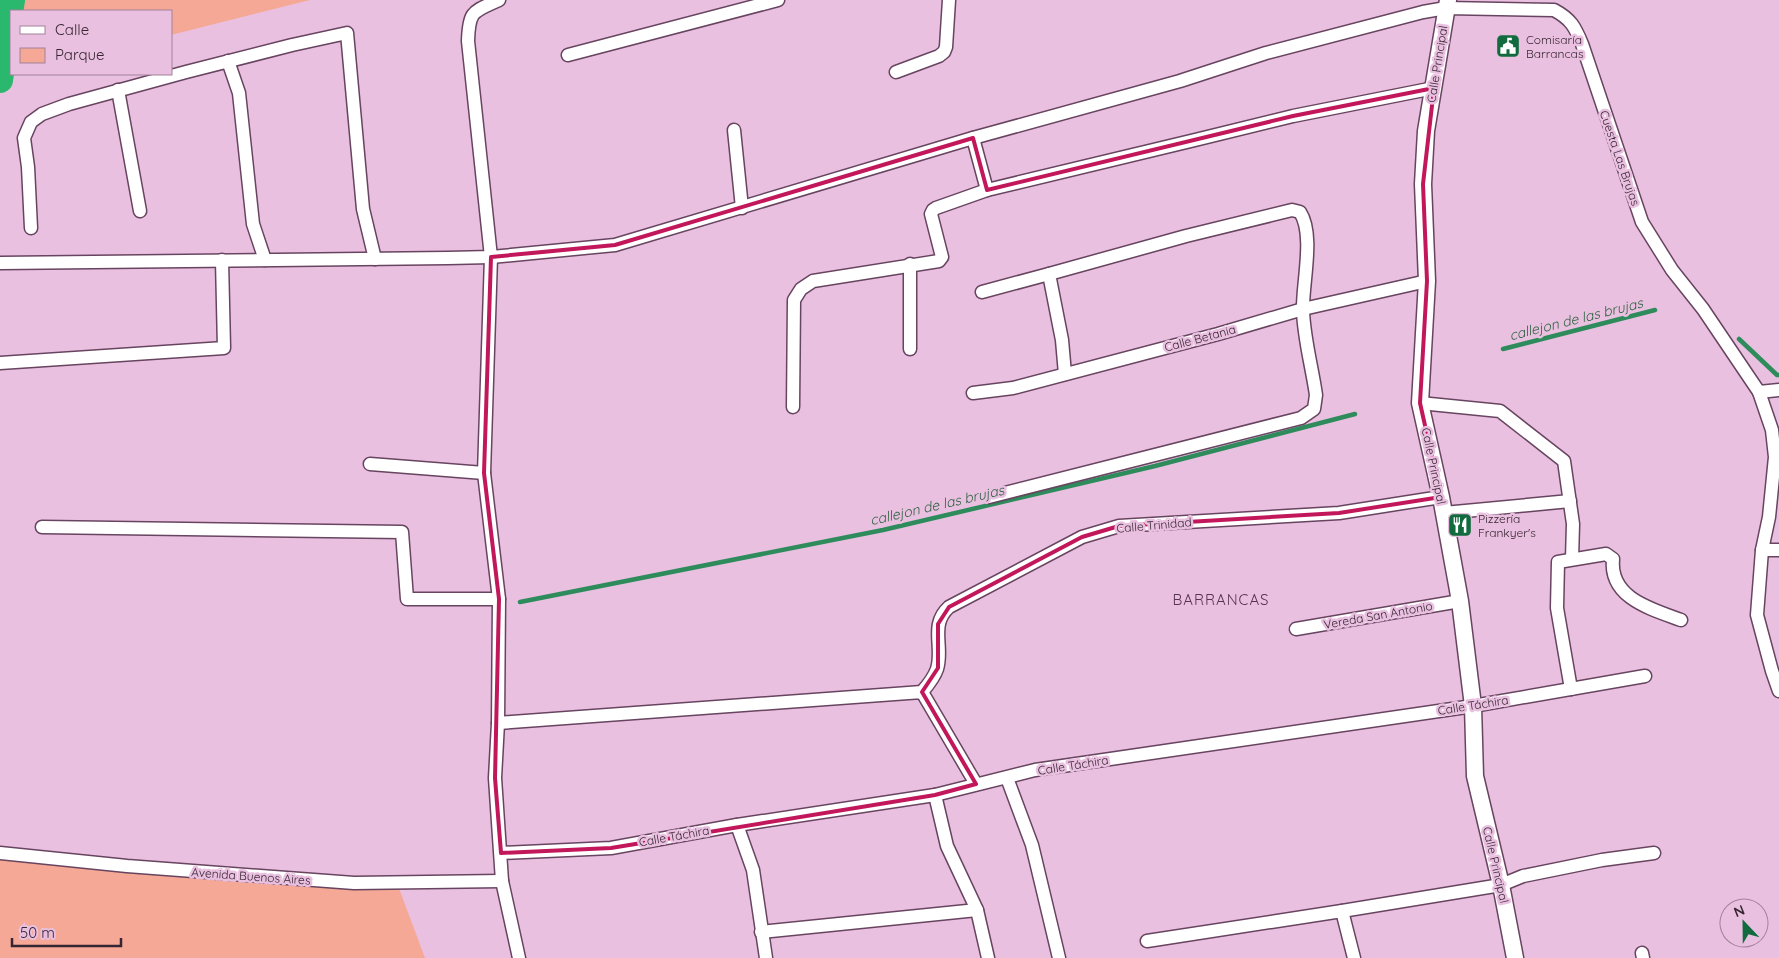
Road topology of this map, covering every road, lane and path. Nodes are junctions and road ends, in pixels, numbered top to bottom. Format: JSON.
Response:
{"nodes":[{"id":1,"x":499,"y":0,"type":"edge"},
{"id":2,"x":778,"y":0,"type":"edge"},
{"id":3,"x":950,"y":0,"type":"edge"},
{"id":4,"x":1447,"y":4,"type":"edge"},
{"id":5,"x":568,"y":55,"type":"dead end"},
{"id":6,"x":228,"y":61,"type":"junction"},
{"id":7,"x":896,"y":72,"type":"dead end"},
{"id":8,"x":1434,"y":88,"type":"junction"},
{"id":9,"x":118,"y":90,"type":"junction"},
{"id":10,"x":734,"y":130,"type":"dead end"},
{"id":11,"x":973,"y":138,"type":"junction"},
{"id":12,"x":987,"y":190,"type":"junction"},
{"id":13,"x":742,"y":208,"type":"junction"},
{"id":14,"x":140,"y":211,"type":"dead end"},
{"id":15,"x":31,"y":228,"type":"dead end"},
{"id":16,"x":491,"y":257,"type":"junction"},
{"id":17,"x":375,"y":259,"type":"junction"},
{"id":18,"x":222,"y":260,"type":"junction"},
{"id":19,"x":265,"y":260,"type":"junction"},
{"id":20,"x":0,"y":263,"type":"edge"},
{"id":21,"x":910,"y":264,"type":"junction"},
{"id":22,"x":1049,"y":274,"type":"junction"},
{"id":23,"x":1427,"y":281,"type":"junction"},
{"id":24,"x":982,"y":292,"type":"dead end"},
{"id":25,"x":1303,"y":309,"type":"junction"},
{"id":26,"x":910,"y":349,"type":"dead end"},
{"id":27,"x":0,"y":363,"type":"edge"},
{"id":28,"x":1065,"y":374,"type":"junction"},
{"id":29,"x":1779,"y":390,"type":"edge"},
{"id":30,"x":1759,"y":392,"type":"junction"},
{"id":31,"x":973,"y":393,"type":"dead end"},
{"id":32,"x":1420,"y":403,"type":"junction"},
{"id":33,"x":792,"y":407,"type":"dead end"},
{"id":34,"x":370,"y":464,"type":"dead end"},
{"id":35,"x":484,"y":473,"type":"junction"},
{"id":36,"x":989,"y":496,"type":"dead end"},
{"id":37,"x":1441,"y":497,"type":"junction"},
{"id":38,"x":1570,"y":501,"type":"junction"},
{"id":39,"x":1444,"y":513,"type":"junction"},
{"id":40,"x":42,"y":527,"type":"dead end"},
{"id":41,"x":1762,"y":550,"type":"junction"},
{"id":42,"x":1779,"y":550,"type":"edge"},
{"id":43,"x":1572,"y":558,"type":"junction"},
{"id":44,"x":499,"y":599,"type":"junction"},
{"id":45,"x":1460,"y":601,"type":"junction"},
{"id":46,"x":1681,"y":620,"type":"dead end"},
{"id":47,"x":1296,"y":629,"type":"dead end"},
{"id":48,"x":1645,"y":676,"type":"dead end"},
{"id":49,"x":1571,"y":689,"type":"junction"},
{"id":50,"x":1779,"y":691,"type":"edge"},
{"id":51,"x":922,"y":692,"type":"junction"},
{"id":52,"x":1473,"y":706,"type":"junction"},
{"id":53,"x":498,"y":723,"type":"junction"},
{"id":54,"x":1007,"y":778,"type":"junction"},
{"id":55,"x":976,"y":784,"type":"junction"},
{"id":56,"x":934,"y":795,"type":"junction"},
{"id":57,"x":737,"y":825,"type":"junction"},
{"id":58,"x":0,"y":853,"type":"edge"},
{"id":59,"x":501,"y":853,"type":"junction"},
{"id":60,"x":1654,"y":853,"type":"dead end"},
{"id":61,"x":502,"y":881,"type":"junction"},
{"id":62,"x":1501,"y":884,"type":"junction"},
{"id":63,"x":977,"y":910,"type":"junction"},
{"id":64,"x":1342,"y":911,"type":"junction"},
{"id":65,"x":761,"y":932,"type":"junction"},
{"id":66,"x":1147,"y":941,"type":"dead end"},
{"id":67,"x":519,"y":958,"type":"edge"},
{"id":68,"x":766,"y":958,"type":"edge"},
{"id":69,"x":988,"y":958,"type":"edge"},
{"id":70,"x":1059,"y":958,"type":"edge"},
{"id":71,"x":1354,"y":958,"type":"edge"},
{"id":72,"x":1514,"y":958,"type":"edge"}],
"edges":[{"from":1,"to":16,"type":"street"},
{"from":2,"to":5,"type":"street"},
{"from":3,"to":7,"type":"street"},
{"from":4,"to":8,"type":"street","name":"Calle Principal"},
{"from":4,"to":11,"type":"street","name":"Cuesta Las Brujas"},
{"from":4,"to":30,"type":"street","name":"Cuesta Las Brujas"},
{"from":6,"to":9,"type":"street"},
{"from":6,"to":17,"type":"street"},
{"from":6,"to":19,"type":"street"},
{"from":8,"to":12,"type":"street"},
{"from":8,"to":23,"type":"street","name":"Calle Principal"},
{"from":9,"to":14,"type":"street"},
{"from":9,"to":15,"type":"street"},
{"from":10,"to":13,"type":"street"},
{"from":11,"to":12,"type":"street"},
{"from":11,"to":13,"type":"street","name":"Cuesta Las Brujas"},
{"from":12,"to":21,"type":"street"},
{"from":13,"to":16,"type":"street","name":"Cuesta Las Brujas"},
{"from":16,"to":17,"type":"street","name":"Cuesta Las Brujas"},
{"from":16,"to":35,"type":"street"},
{"from":17,"to":19,"type":"street","name":"Cuesta Las Brujas"},
{"from":18,"to":19,"type":"street","name":"Cuesta Las Brujas"},
{"from":18,"to":20,"type":"street","name":"Cuesta Las Brujas"},
{"from":18,"to":27,"type":"street"},
{"from":21,"to":26,"type":"street"},
{"from":21,"to":33,"type":"street"},
{"from":22,"to":24,"type":"street"},
{"from":22,"to":25,"type":"street"},
{"from":22,"to":28,"type":"street"},
{"from":23,"to":25,"type":"street","name":"Calle Betania"},
{"from":23,"to":32,"type":"street","name":"Calle Principal"},
{"from":25,"to":28,"type":"street","name":"Calle Betania"},
{"from":25,"to":36,"type":"street"},
{"from":28,"to":31,"type":"street","name":"Calle Betania"},
{"from":29,"to":30,"type":"street"},
{"from":30,"to":41,"type":"street","name":"Cuesta Las Brujas"},
{"from":32,"to":37,"type":"street","name":"Calle Principal"},
{"from":32,"to":38,"type":"street"},
{"from":34,"to":35,"type":"street"},
{"from":35,"to":44,"type":"street"},
{"from":37,"to":39,"type":"street","name":"Calle Principal"},
{"from":37,"to":51,"type":"street","name":"Calle Trinidad"},
{"from":38,"to":39,"type":"street"},
{"from":38,"to":43,"type":"street"},
{"from":39,"to":45,"type":"street","name":"Calle Principal"},
{"from":40,"to":44,"type":"street"},
{"from":41,"to":42,"type":"street"},
{"from":41,"to":50,"type":"street","name":"Cuesta Las Brujas"},
{"from":43,"to":46,"type":"street"},
{"from":43,"to":49,"type":"street"},
{"from":44,"to":53,"type":"street"},
{"from":45,"to":47,"type":"street","name":"Vereda San Antonio"},
{"from":45,"to":52,"type":"street","name":"Calle Principal"},
{"from":48,"to":49,"type":"street","name":"Calle Táchira"},
{"from":49,"to":52,"type":"street","name":"Calle Táchira"},
{"from":51,"to":53,"type":"street"},
{"from":51,"to":55,"type":"street"},
{"from":52,"to":54,"type":"street","name":"Calle Táchira"},
{"from":52,"to":62,"type":"street","name":"Calle Principal"},
{"from":53,"to":59,"type":"street"},
{"from":54,"to":55,"type":"street","name":"Calle Táchira"},
{"from":54,"to":70,"type":"street"},
{"from":55,"to":56,"type":"street","name":"Calle Táchira"},
{"from":56,"to":57,"type":"street","name":"Calle Táchira"},
{"from":56,"to":63,"type":"street"},
{"from":57,"to":59,"type":"street","name":"Calle Táchira"},
{"from":57,"to":65,"type":"street"},
{"from":58,"to":61,"type":"street","name":"Avenida Buenos Aires"},
{"from":59,"to":61,"type":"street"},
{"from":60,"to":62,"type":"street"},
{"from":61,"to":67,"type":"street"},
{"from":62,"to":64,"type":"street"},
{"from":62,"to":72,"type":"street","name":"Calle Principal"},
{"from":63,"to":65,"type":"street"},
{"from":63,"to":69,"type":"street"},
{"from":64,"to":66,"type":"street"},
{"from":64,"to":71,"type":"street"},
{"from":65,"to":68,"type":"street"}]}
